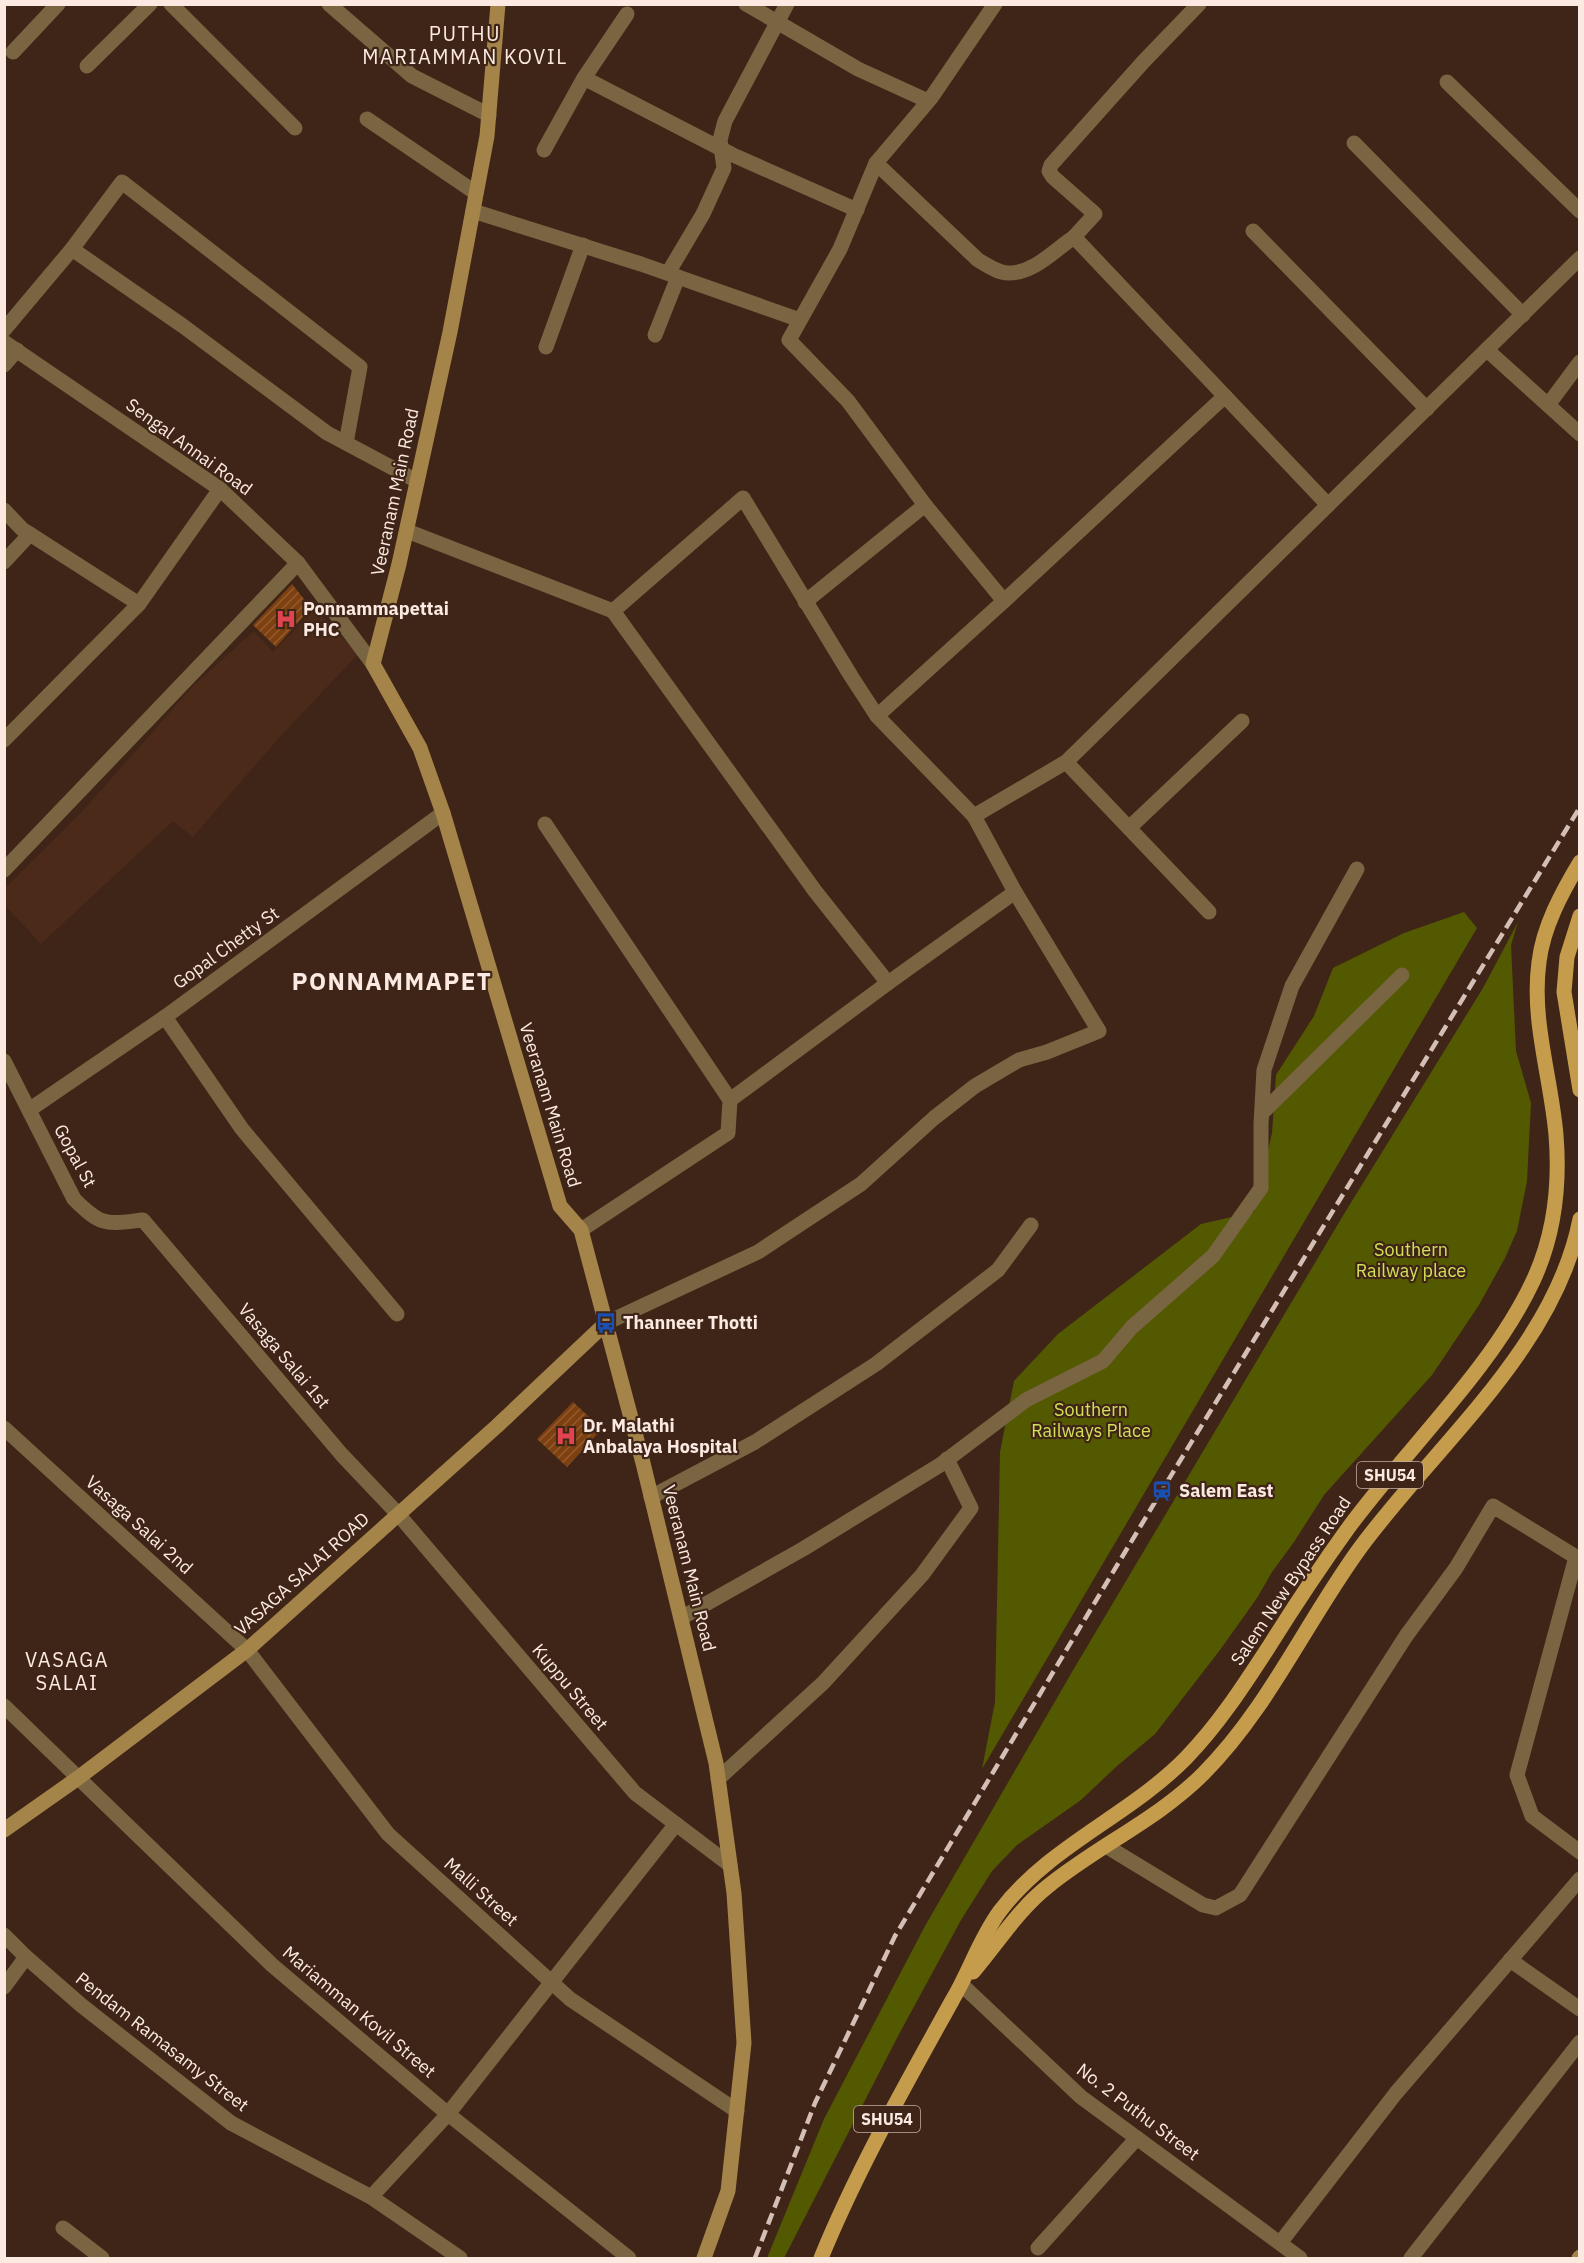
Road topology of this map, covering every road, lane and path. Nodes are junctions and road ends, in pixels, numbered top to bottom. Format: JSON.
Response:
{"nodes":[{"id":1,"x":58,"y":4,"type":"edge"},
{"id":2,"x":150,"y":4,"type":"edge"},
{"id":3,"x":171,"y":4,"type":"edge"},
{"id":4,"x":329,"y":4,"type":"edge"},
{"id":5,"x":746,"y":4,"type":"edge"},
{"id":6,"x":787,"y":4,"type":"edge"},
{"id":7,"x":995,"y":4,"type":"edge"},
{"id":8,"x":1199,"y":4,"type":"edge"},
{"id":9,"x":497,"y":5,"type":"edge"},
{"id":10,"x":627,"y":14,"type":"dead end"},
{"id":11,"x":777,"y":22,"type":"junction"},
{"id":12,"x":13,"y":52,"type":"dead end"},
{"id":13,"x":87,"y":66,"type":"dead end"},
{"id":14,"x":584,"y":78,"type":"junction"},
{"id":15,"x":1447,"y":82,"type":"dead end"},
{"id":16,"x":928,"y":100,"type":"junction"},
{"id":17,"x":489,"y":115,"type":"junction"},
{"id":18,"x":367,"y":119,"type":"dead end"},
{"id":19,"x":295,"y":128,"type":"dead end"},
{"id":20,"x":1354,"y":143,"type":"dead end"},
{"id":21,"x":722,"y":149,"type":"junction"},
{"id":22,"x":544,"y":150,"type":"dead end"},
{"id":23,"x":876,"y":163,"type":"junction"},
{"id":24,"x":476,"y":193,"type":"junction"},
{"id":25,"x":856,"y":210,"type":"junction"},
{"id":26,"x":473,"y":211,"type":"junction"},
{"id":27,"x":1580,"y":211,"type":"edge"},
{"id":28,"x":1253,"y":231,"type":"dead end"},
{"id":29,"x":1074,"y":237,"type":"junction"},
{"id":30,"x":583,"y":245,"type":"junction"},
{"id":31,"x":72,"y":249,"type":"junction"},
{"id":32,"x":1580,"y":258,"type":"edge"},
{"id":33,"x":673,"y":275,"type":"junction"},
{"id":34,"x":1523,"y":315,"type":"junction"},
{"id":35,"x":800,"y":320,"type":"junction"},
{"id":36,"x":4,"y":330,"type":"edge"},
{"id":37,"x":655,"y":335,"type":"dead end"},
{"id":38,"x":11,"y":346,"type":"edge"},
{"id":39,"x":546,"y":347,"type":"dead end"},
{"id":40,"x":1487,"y":350,"type":"junction"},
{"id":41,"x":1580,"y":362,"type":"edge"},
{"id":42,"x":4,"y":364,"type":"edge"},
{"id":43,"x":1225,"y":396,"type":"junction"},
{"id":44,"x":1548,"y":405,"type":"junction"},
{"id":45,"x":1427,"y":409,"type":"junction"},
{"id":46,"x":1580,"y":434,"type":"edge"},
{"id":47,"x":346,"y":443,"type":"junction"},
{"id":48,"x":417,"y":481,"type":"junction"},
{"id":49,"x":220,"y":489,"type":"junction"},
{"id":50,"x":925,"y":505,"type":"junction"},
{"id":51,"x":1328,"y":505,"type":"junction"},
{"id":52,"x":4,"y":510,"type":"edge"},
{"id":53,"x":406,"y":531,"type":"junction"},
{"id":54,"x":30,"y":534,"type":"junction"},
{"id":55,"x":4,"y":562,"type":"edge"},
{"id":56,"x":298,"y":563,"type":"junction"},
{"id":57,"x":1004,"y":601,"type":"junction"},
{"id":58,"x":805,"y":602,"type":"junction"},
{"id":59,"x":139,"y":604,"type":"junction"},
{"id":60,"x":613,"y":611,"type":"junction"},
{"id":61,"x":373,"y":664,"type":"junction"},
{"id":62,"x":877,"y":716,"type":"junction"},
{"id":63,"x":1242,"y":721,"type":"dead end"},
{"id":64,"x":4,"y":741,"type":"edge"},
{"id":65,"x":1066,"y":762,"type":"junction"},
{"id":66,"x":443,"y":813,"type":"junction"},
{"id":67,"x":974,"y":816,"type":"junction"},
{"id":68,"x":545,"y":824,"type":"dead end"},
{"id":69,"x":1129,"y":828,"type":"junction"},
{"id":70,"x":1580,"y":862,"type":"edge"},
{"id":71,"x":1357,"y":869,"type":"dead end"},
{"id":72,"x":4,"y":870,"type":"edge"},
{"id":73,"x":1015,"y":892,"type":"junction"},
{"id":74,"x":1209,"y":912,"type":"dead end"},
{"id":75,"x":1580,"y":916,"type":"edge"},
{"id":76,"x":1402,"y":975,"type":"dead end"},
{"id":77,"x":888,"y":983,"type":"junction"},
{"id":78,"x":165,"y":1017,"type":"junction"},
{"id":79,"x":4,"y":1062,"type":"edge"},
{"id":80,"x":1580,"y":1090,"type":"edge"},
{"id":81,"x":730,"y":1100,"type":"junction"},
{"id":82,"x":29,"y":1110,"type":"junction"},
{"id":83,"x":1262,"y":1113,"type":"junction"},
{"id":84,"x":143,"y":1220,"type":"joint"},
{"id":85,"x":1580,"y":1220,"type":"edge"},
{"id":86,"x":1031,"y":1225,"type":"dead end"},
{"id":87,"x":581,"y":1230,"type":"junction"},
{"id":88,"x":397,"y":1314,"type":"dead end"},
{"id":89,"x":606,"y":1323,"type":"junction"},
{"id":90,"x":4,"y":1428,"type":"edge"},
{"id":91,"x":947,"y":1459,"type":"junction"},
{"id":92,"x":651,"y":1497,"type":"junction"},
{"id":93,"x":398,"y":1514,"type":"junction"},
{"id":94,"x":681,"y":1618,"type":"junction"},
{"id":95,"x":247,"y":1650,"type":"junction"},
{"id":96,"x":4,"y":1706,"type":"edge"},
{"id":97,"x":78,"y":1778,"type":"junction"},
{"id":98,"x":718,"y":1779,"type":"junction"},
{"id":99,"x":676,"y":1824,"type":"junction"},
{"id":100,"x":4,"y":1830,"type":"edge"},
{"id":101,"x":1106,"y":1846,"type":"junction"},
{"id":102,"x":1580,"y":1852,"type":"edge"},
{"id":103,"x":730,"y":1865,"type":"junction"},
{"id":104,"x":1580,"y":1879,"type":"edge"},
{"id":105,"x":4,"y":1935,"type":"edge"},
{"id":106,"x":26,"y":1957,"type":"junction"},
{"id":107,"x":1510,"y":1960,"type":"junction"},
{"id":108,"x":552,"y":1983,"type":"junction"},
{"id":109,"x":962,"y":1985,"type":"junction"},
{"id":110,"x":4,"y":1987,"type":"edge"},
{"id":111,"x":1580,"y":2009,"type":"edge"},
{"id":112,"x":1580,"y":2042,"type":"edge"},
{"id":113,"x":737,"y":2111,"type":"junction"},
{"id":114,"x":448,"y":2114,"type":"junction"},
{"id":115,"x":1137,"y":2138,"type":"junction"},
{"id":116,"x":371,"y":2197,"type":"junction"},
{"id":117,"x":63,"y":2228,"type":"dead end"},
{"id":118,"x":1038,"y":2248,"type":"dead end"},
{"id":119,"x":1281,"y":2250,"type":"edge"},
{"id":120,"x":102,"y":2259,"type":"edge"},
{"id":121,"x":460,"y":2259,"type":"edge"},
{"id":122,"x":629,"y":2259,"type":"edge"},
{"id":123,"x":704,"y":2259,"type":"edge"},
{"id":124,"x":821,"y":2259,"type":"edge"},
{"id":125,"x":1300,"y":2259,"type":"edge"},
{"id":126,"x":1411,"y":2259,"type":"edge"}],
"edges":[{"from":1,"to":12,"type":"street"},
{"from":2,"to":13,"type":"street"},
{"from":3,"to":19,"type":"street"},
{"from":4,"to":17,"type":"street"},
{"from":5,"to":11,"type":"street"},
{"from":6,"to":11,"type":"street"},
{"from":7,"to":16,"type":"street"},
{"from":8,"to":29,"type":"street"},
{"from":9,"to":17,"type":"main road","name":"Veeranam Main Road"},
{"from":10,"to":14,"type":"street"},
{"from":11,"to":16,"type":"street"},
{"from":11,"to":21,"type":"street"},
{"from":14,"to":21,"type":"street"},
{"from":14,"to":22,"type":"street"},
{"from":15,"to":27,"type":"street"},
{"from":16,"to":23,"type":"street"},
{"from":17,"to":24,"type":"main road","name":"Veeranam Main Road"},
{"from":18,"to":24,"type":"street"},
{"from":20,"to":34,"type":"street"},
{"from":21,"to":25,"type":"street"},
{"from":21,"to":33,"type":"street"},
{"from":23,"to":25,"type":"street"},
{"from":23,"to":29,"type":"street"},
{"from":24,"to":26,"type":"main road","name":"Veeranam Main Road"},
{"from":25,"to":35,"type":"street"},
{"from":26,"to":30,"type":"street"},
{"from":26,"to":48,"type":"main road","name":"Veeranam Main Road"},
{"from":28,"to":45,"type":"street"},
{"from":29,"to":43,"type":"street"},
{"from":30,"to":33,"type":"street"},
{"from":30,"to":39,"type":"street"},
{"from":31,"to":36,"type":"street"},
{"from":31,"to":47,"type":"street"},
{"from":31,"to":47,"type":"street"},
{"from":32,"to":34,"type":"street"},
{"from":33,"to":35,"type":"street"},
{"from":33,"to":37,"type":"street"},
{"from":34,"to":40,"type":"street"},
{"from":35,"to":50,"type":"street"},
{"from":38,"to":42,"type":"street"},
{"from":38,"to":49,"type":"street","name":"Sengal Annai Road"},
{"from":40,"to":44,"type":"street"},
{"from":40,"to":45,"type":"street"},
{"from":41,"to":44,"type":"street"},
{"from":43,"to":51,"type":"street"},
{"from":43,"to":57,"type":"street"},
{"from":44,"to":46,"type":"street"},
{"from":45,"to":51,"type":"street"},
{"from":47,"to":48,"type":"street"},
{"from":48,"to":53,"type":"main road","name":"Veeranam Main Road"},
{"from":49,"to":56,"type":"street","name":"Sengal Annai Road"},
{"from":49,"to":59,"type":"street"},
{"from":50,"to":57,"type":"street"},
{"from":50,"to":58,"type":"street"},
{"from":51,"to":65,"type":"street"},
{"from":52,"to":54,"type":"street"},
{"from":53,"to":60,"type":"street"},
{"from":53,"to":61,"type":"main road","name":"Veeranam Main Road"},
{"from":54,"to":55,"type":"street"},
{"from":54,"to":59,"type":"street"},
{"from":56,"to":61,"type":"street","name":"Sengal Annai Road"},
{"from":56,"to":72,"type":"street"},
{"from":57,"to":62,"type":"street"},
{"from":58,"to":60,"type":"street"},
{"from":58,"to":62,"type":"street"},
{"from":59,"to":64,"type":"street"},
{"from":60,"to":77,"type":"street"},
{"from":61,"to":66,"type":"main road","name":"Veeranam Main Road"},
{"from":62,"to":67,"type":"street"},
{"from":63,"to":69,"type":"street"},
{"from":65,"to":67,"type":"street"},
{"from":65,"to":69,"type":"street"},
{"from":66,"to":78,"type":"street","name":"Gopal Chetty St"},
{"from":66,"to":87,"type":"main road","name":"Veeranam Main Road"},
{"from":67,"to":73,"type":"street"},
{"from":68,"to":81,"type":"street"},
{"from":69,"to":74,"type":"street"},
{"from":70,"to":109,"type":"main road","name":"Salem New Bypass Road","number":"SHU54"},
{"from":71,"to":83,"type":"street"},
{"from":73,"to":77,"type":"street"},
{"from":73,"to":89,"type":"street"},
{"from":75,"to":80,"type":"main road"},
{"from":76,"to":83,"type":"street"},
{"from":77,"to":81,"type":"street"},
{"from":78,"to":82,"type":"street","name":"Gopal Chetty St"},
{"from":78,"to":88,"type":"street"},
{"from":79,"to":82,"type":"street","name":"Gopal St"},
{"from":81,"to":87,"type":"street"},
{"from":82,"to":84,"type":"street","name":"Gopal St"},
{"from":83,"to":91,"type":"street"},
{"from":84,"to":93,"type":"street","name":"Vasaga Salai 1st"},
{"from":85,"to":101,"type":"main road","name":"Salem New Bypass Road","number":"SHU54"},
{"from":86,"to":92,"type":"street"},
{"from":87,"to":89,"type":"main road","name":"Veeranam Main Road"},
{"from":89,"to":92,"type":"main road","name":"Veeranam Main Road"},
{"from":89,"to":93,"type":"main road","name":"VASAGA SALAI ROAD"},
{"from":90,"to":95,"type":"street","name":"Vasaga Salai 2nd"},
{"from":91,"to":94,"type":"street"},
{"from":91,"to":98,"type":"street"},
{"from":92,"to":94,"type":"main road","name":"Veeranam Main Road"},
{"from":93,"to":95,"type":"main road","name":"VASAGA SALAI ROAD"},
{"from":93,"to":99,"type":"street","name":"Kuppu Street"},
{"from":94,"to":98,"type":"main road","name":"Veeranam Main Road"},
{"from":95,"to":97,"type":"main road","name":"VASAGA SALAI ROAD"},
{"from":95,"to":108,"type":"street","name":"Malli Street"},
{"from":96,"to":97,"type":"street","name":"Mariamman Kovil Street"},
{"from":97,"to":100,"type":"main road","name":"VASAGA SALAI ROAD"},
{"from":97,"to":114,"type":"street","name":"Mariamman Kovil Street"},
{"from":98,"to":103,"type":"main road","name":"Veeranam Main Road"},
{"from":99,"to":103,"type":"street","name":"Kuppu Street"},
{"from":99,"to":108,"type":"street"},
{"from":101,"to":102,"type":"street"},
{"from":101,"to":109,"type":"main road","name":"Salem New Bypass Road","number":"SHU54"},
{"from":103,"to":113,"type":"main road","name":"Veeranam Main Road"},
{"from":104,"to":107,"type":"street"},
{"from":105,"to":106,"type":"street","name":"Pendam Ramasamy Street"},
{"from":106,"to":110,"type":"street"},
{"from":106,"to":116,"type":"street","name":"Pendam Ramasamy Street"},
{"from":107,"to":111,"type":"street"},
{"from":107,"to":119,"type":"street"},
{"from":108,"to":113,"type":"street","name":"Malli Street"},
{"from":108,"to":114,"type":"street"},
{"from":109,"to":115,"type":"street","name":"No. 2 Puthu Street"},
{"from":109,"to":124,"type":"main road","name":"Salem New Bypass Road","number":"SHU54"},
{"from":112,"to":126,"type":"street"},
{"from":113,"to":123,"type":"main road","name":"Veeranam Main Road"},
{"from":114,"to":116,"type":"street"},
{"from":114,"to":122,"type":"street","name":"Mariamman Kovil Street"},
{"from":115,"to":118,"type":"street"},
{"from":115,"to":119,"type":"street","name":"No. 2 Puthu Street"},
{"from":116,"to":121,"type":"street","name":"Pendam Ramasamy Street"},
{"from":117,"to":120,"type":"street"},
{"from":119,"to":125,"type":"street","name":"No. 2 Puthu Street"}]}
